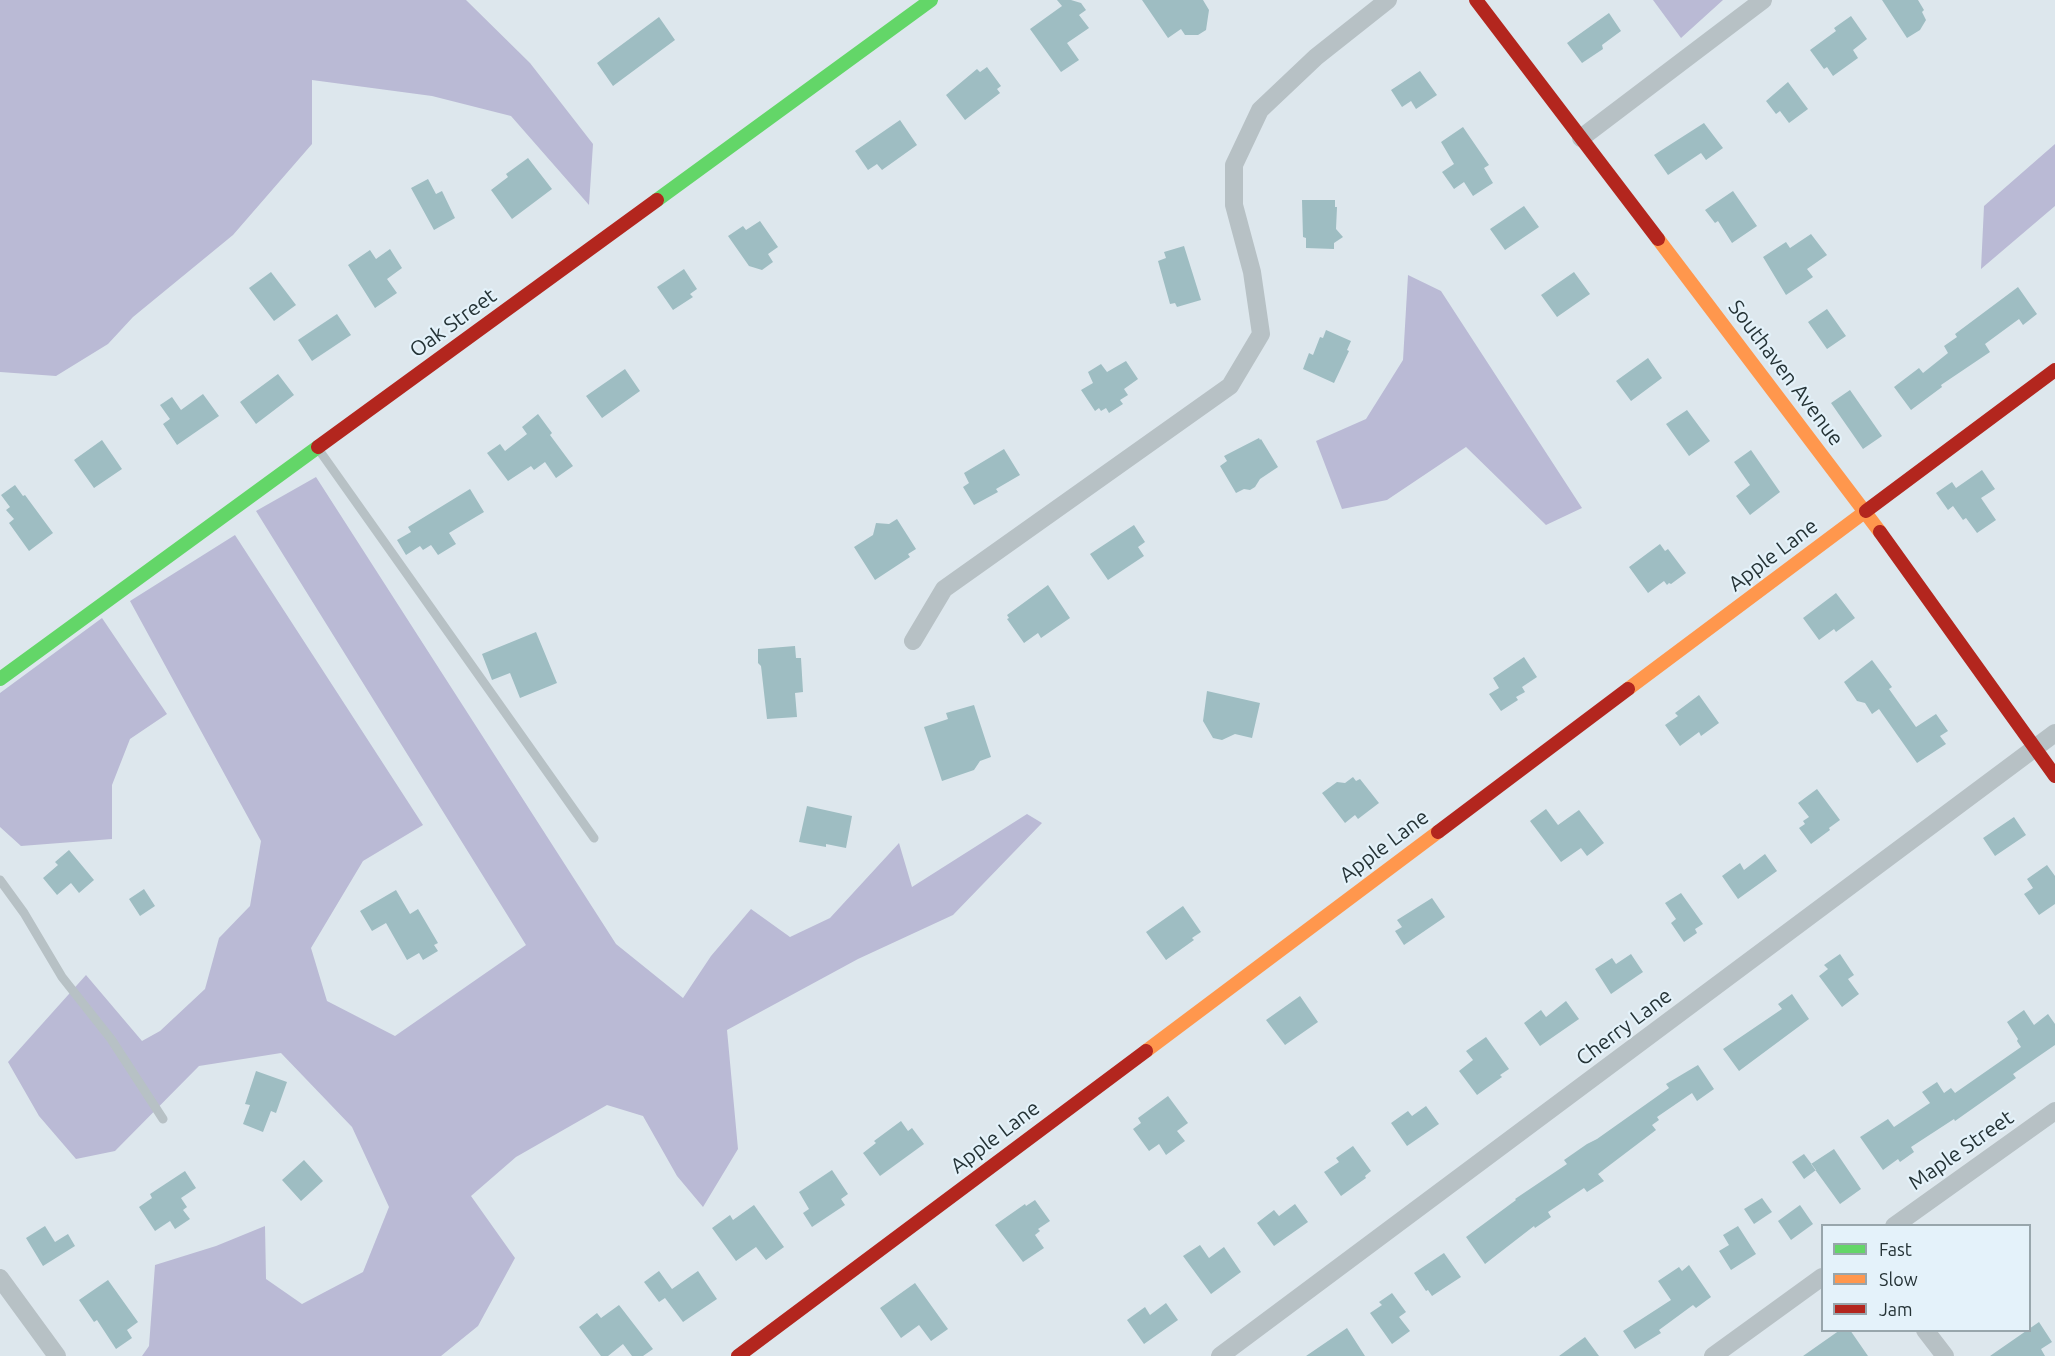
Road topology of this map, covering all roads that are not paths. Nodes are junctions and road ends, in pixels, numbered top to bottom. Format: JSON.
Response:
{"nodes":[{"id":1,"x":931,"y":0,"type":"edge"},
{"id":2,"x":1388,"y":0,"type":"edge"},
{"id":3,"x":1476,"y":0,"type":"edge"},
{"id":4,"x":1763,"y":0,"type":"edge"},
{"id":5,"x":1581,"y":138,"type":"junction"},
{"id":6,"x":2055,"y":370,"type":"edge"},
{"id":7,"x":317,"y":448,"type":"junction"},
{"id":8,"x":1865,"y":513,"type":"junction"},
{"id":9,"x":913,"y":641,"type":"dead end"},
{"id":10,"x":0,"y":679,"type":"edge"},
{"id":11,"x":2055,"y":733,"type":"edge"},
{"id":12,"x":2034,"y":749,"type":"junction"},
{"id":13,"x":2055,"y":776,"type":"edge"},
{"id":14,"x":594,"y":838,"type":"dead end"},
{"id":15,"x":0,"y":880,"type":"edge"},
{"id":16,"x":2055,"y":1111,"type":"edge"},
{"id":17,"x":163,"y":1119,"type":"dead end"},
{"id":18,"x":1897,"y":1224,"type":"edge"},
{"id":19,"x":0,"y":1278,"type":"edge"},
{"id":20,"x":1821,"y":1278,"type":"edge"},
{"id":21,"x":1926,"y":1332,"type":"edge"},
{"id":22,"x":57,"y":1356,"type":"edge"},
{"id":23,"x":738,"y":1356,"type":"edge"},
{"id":24,"x":1220,"y":1356,"type":"edge"},
{"id":25,"x":1713,"y":1356,"type":"edge"},
{"id":26,"x":1944,"y":1356,"type":"edge"}],
"edges":[{"from":1,"to":7,"type":"street","name":"Oak Street"},
{"from":2,"to":9,"type":"street"},
{"from":3,"to":5,"type":"street","name":"Southaven Avenue"},
{"from":4,"to":5,"type":"street"},
{"from":5,"to":8,"type":"street","name":"Southaven Avenue"},
{"from":6,"to":8,"type":"street","name":"Apple Lane"},
{"from":7,"to":10,"type":"street","name":"Oak Street"},
{"from":7,"to":14,"type":"lane"},
{"from":8,"to":12,"type":"street","name":"Southaven Avenue"},
{"from":8,"to":23,"type":"street","name":"Apple Lane"},
{"from":11,"to":12,"type":"street","name":"Cherry Lane"},
{"from":12,"to":13,"type":"street","name":"Southaven Avenue"},
{"from":12,"to":24,"type":"street","name":"Cherry Lane"},
{"from":15,"to":17,"type":"lane"},
{"from":16,"to":18,"type":"street","name":"Maple Street"},
{"from":19,"to":22,"type":"street"},
{"from":20,"to":25,"type":"street"},
{"from":21,"to":26,"type":"street"}]}
